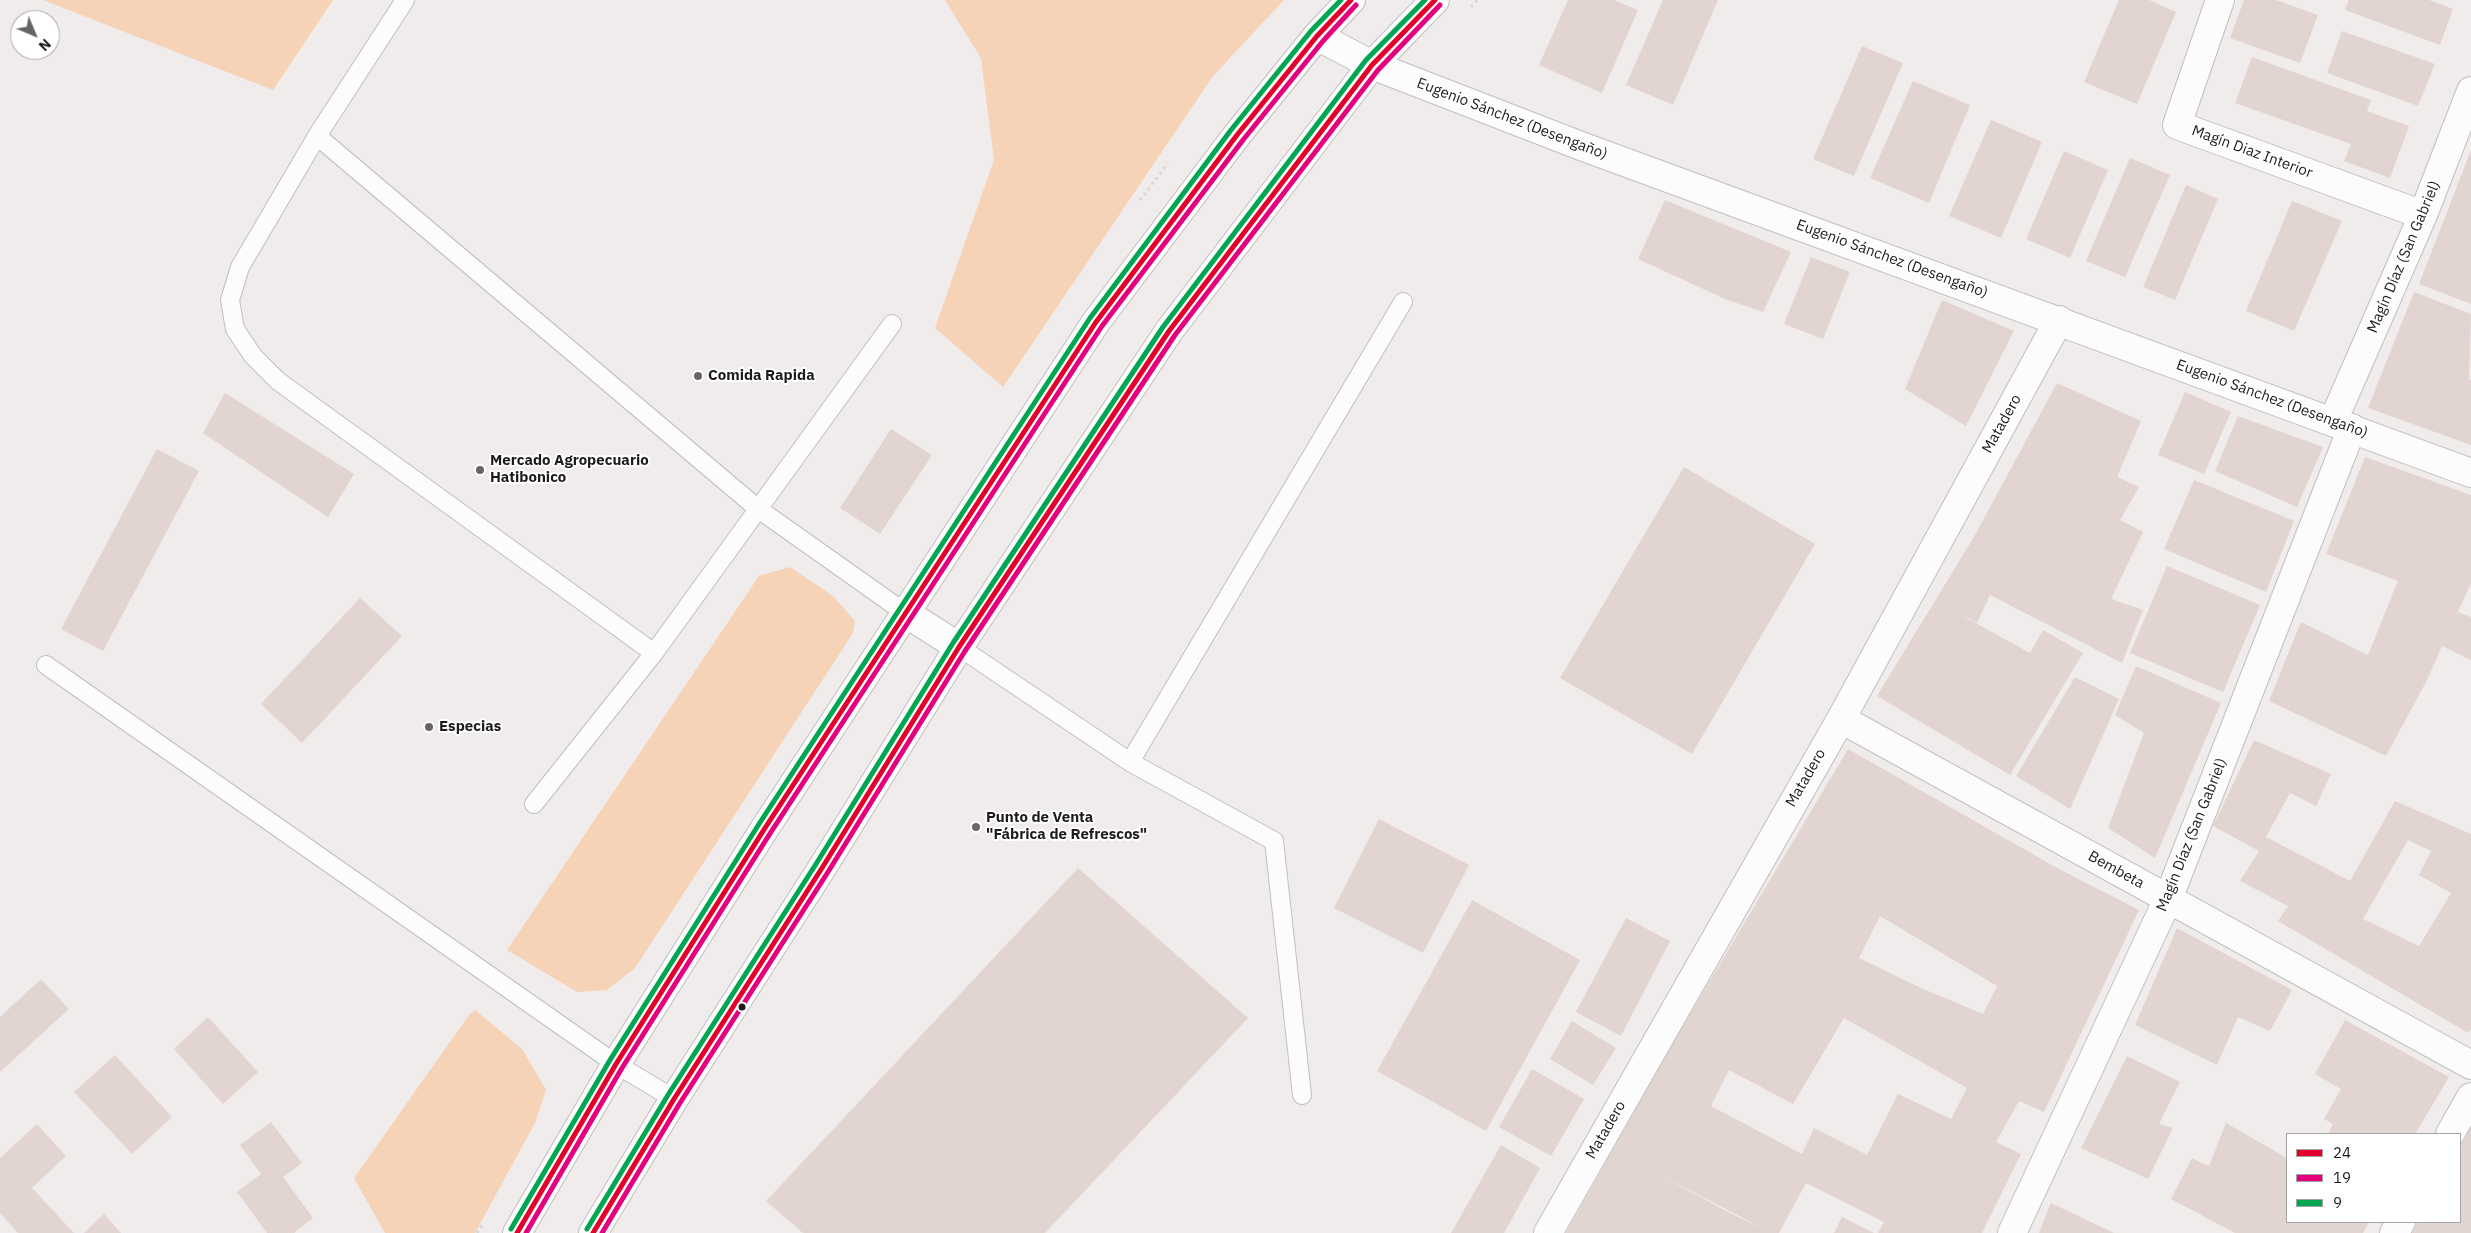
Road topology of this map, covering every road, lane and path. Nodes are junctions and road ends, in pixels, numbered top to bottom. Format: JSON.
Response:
{"nodes":[{"id":1,"x":405,"y":0,"type":"edge"},
{"id":2,"x":1351,"y":0,"type":"edge"},
{"id":3,"x":1435,"y":0,"type":"edge"},
{"id":4,"x":1477,"y":0,"type":"edge"},
{"id":5,"x":2220,"y":0,"type":"edge"},
{"id":6,"x":1464,"y":14,"type":"dead end"},
{"id":7,"x":1317,"y":36,"type":"junction"},
{"id":8,"x":1372,"y":65,"type":"junction"},
{"id":9,"x":2471,"y":92,"type":"edge"},
{"id":10,"x":317,"y":136,"type":"junction"},
{"id":11,"x":2423,"y":215,"type":"junction"},
{"id":12,"x":1403,"y":302,"type":"dead end"},
{"id":13,"x":2059,"y":320,"type":"junction"},
{"id":14,"x":892,"y":324,"type":"dead end"},
{"id":15,"x":2342,"y":425,"type":"junction"},
{"id":16,"x":2471,"y":473,"type":"edge"},
{"id":17,"x":757,"y":508,"type":"junction"},
{"id":18,"x":904,"y":612,"type":"junction"},
{"id":19,"x":959,"y":647,"type":"junction"},
{"id":20,"x":654,"y":652,"type":"junction"},
{"id":21,"x":46,"y":665,"type":"dead end"},
{"id":22,"x":1840,"y":719,"type":"junction"},
{"id":23,"x":1130,"y":762,"type":"junction"},
{"id":24,"x":534,"y":804,"type":"dead end"},
{"id":25,"x":2168,"y":898,"type":"junction"},
{"id":26,"x":616,"y":1064,"type":"junction"},
{"id":27,"x":2471,"y":1065,"type":"edge"},
{"id":28,"x":1302,"y":1095,"type":"dead end"},
{"id":29,"x":2471,"y":1097,"type":"edge"},
{"id":30,"x":674,"y":1099,"type":"junction"},
{"id":31,"x":2451,"y":1133,"type":"edge"},
{"id":32,"x":517,"y":1233,"type":"edge"},
{"id":33,"x":593,"y":1233,"type":"edge"},
{"id":34,"x":1548,"y":1233,"type":"edge"},
{"id":35,"x":2012,"y":1233,"type":"edge"}],
"edges":[{"from":1,"to":10,"type":"lane"},
{"from":2,"to":7,"type":"street"},
{"from":3,"to":8,"type":"street"},
{"from":4,"to":6,"type":"path"},
{"from":5,"to":11,"type":"street","name":"Magín Diaz Interior"},
{"from":7,"to":8,"type":"street","name":"Eugenio Sánchez (Desengaño)"},
{"from":7,"to":18,"type":"street"},
{"from":8,"to":13,"type":"street","name":"Eugenio Sánchez (Desengaño)"},
{"from":8,"to":19,"type":"street"},
{"from":9,"to":11,"type":"street","name":"Magín Díaz (San Gabriel)"},
{"from":10,"to":17,"type":"lane"},
{"from":10,"to":20,"type":"lane"},
{"from":11,"to":15,"type":"street","name":"Magín Díaz (San Gabriel)"},
{"from":12,"to":23,"type":"lane"},
{"from":13,"to":15,"type":"street","name":"Eugenio Sánchez (Desengaño)"},
{"from":13,"to":22,"type":"street","name":"Matadero"},
{"from":14,"to":17,"type":"lane"},
{"from":15,"to":16,"type":"street","name":"Eugenio Sánchez (Desengaño)"},
{"from":15,"to":25,"type":"street","name":"Magín Díaz (San Gabriel)"},
{"from":17,"to":18,"type":"lane"},
{"from":17,"to":20,"type":"lane"},
{"from":18,"to":19,"type":"street"},
{"from":18,"to":26,"type":"street"},
{"from":19,"to":23,"type":"lane"},
{"from":19,"to":30,"type":"street"},
{"from":20,"to":24,"type":"lane"},
{"from":21,"to":26,"type":"lane"},
{"from":22,"to":25,"type":"street","name":"Bembeta"},
{"from":22,"to":34,"type":"street","name":"Matadero"},
{"from":23,"to":28,"type":"lane"},
{"from":25,"to":27,"type":"street","name":"Bembeta"},
{"from":25,"to":35,"type":"street","name":"Magín Díaz (San Gabriel)"},
{"from":26,"to":30,"type":"lane"},
{"from":26,"to":32,"type":"street"},
{"from":29,"to":31,"type":"street"},
{"from":30,"to":33,"type":"street"}]}
